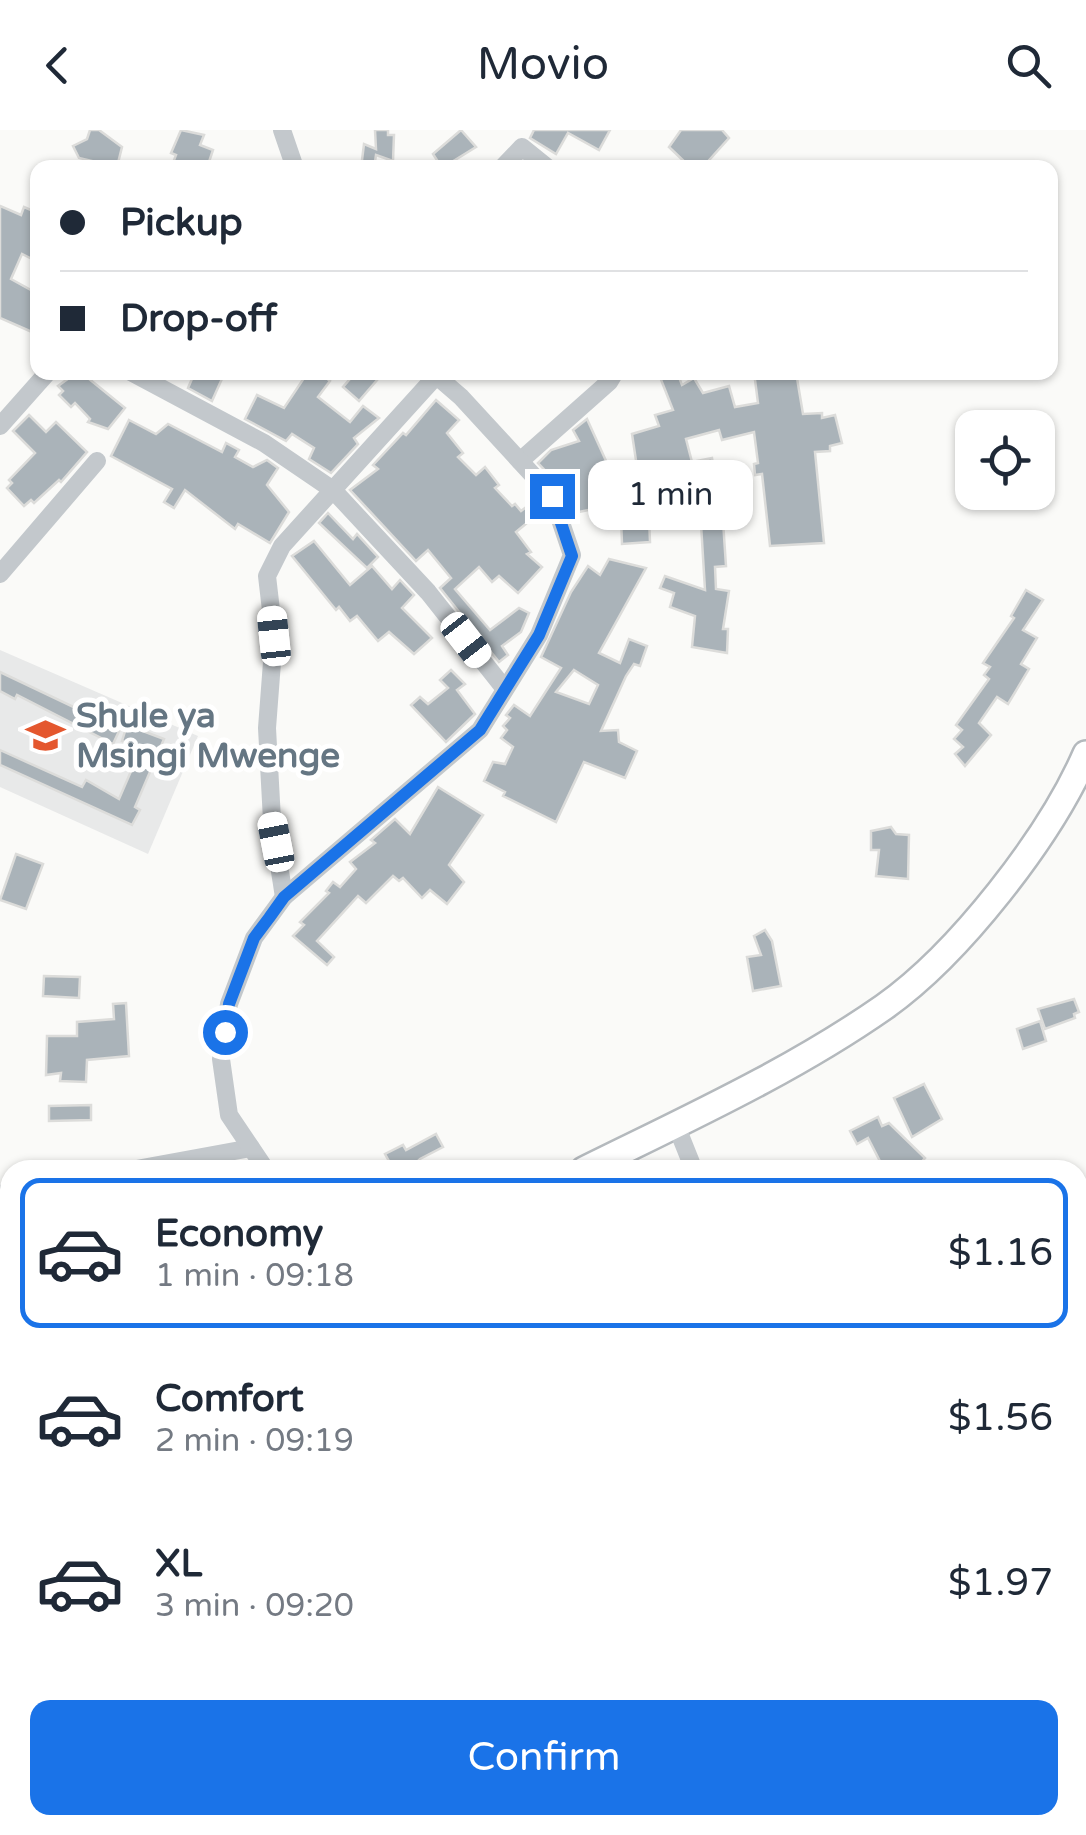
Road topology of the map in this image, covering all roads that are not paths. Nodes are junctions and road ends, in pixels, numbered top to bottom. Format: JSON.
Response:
{"nodes":[{"id":1,"x":282,"y":130,"type":"edge"},
{"id":2,"x":292,"y":160,"type":"edge"},
{"id":3,"x":510,"y":160,"type":"edge"},
{"id":4,"x":538,"y":160,"type":"edge"},
{"id":5,"x":41,"y":380,"type":"edge"},
{"id":6,"x":146,"y":380,"type":"edge"},
{"id":7,"x":429,"y":380,"type":"edge"},
{"id":8,"x":440,"y":380,"type":"edge"},
{"id":9,"x":611,"y":380,"type":"edge"},
{"id":10,"x":0,"y":426,"type":"edge"},
{"id":11,"x":98,"y":460,"type":"dead end"},
{"id":12,"x":520,"y":461,"type":"junction"},
{"id":13,"x":333,"y":490,"type":"junction"},
{"id":14,"x":0,"y":574,"type":"edge"},
{"id":15,"x":504,"y":688,"type":"junction"},
{"id":16,"x":1086,"y":754,"type":"edge"},
{"id":17,"x":284,"y":897,"type":"junction"},
{"id":18,"x":676,"y":1125,"type":"junction"},
{"id":19,"x":251,"y":1148,"type":"junction"},
{"id":20,"x":186,"y":1160,"type":"edge"},
{"id":21,"x":259,"y":1160,"type":"edge"},
{"id":22,"x":604,"y":1160,"type":"edge"},
{"id":23,"x":690,"y":1160,"type":"edge"}],
"edges":[{"from":1,"to":2,"type":"street"},
{"from":3,"to":4,"type":"street"},
{"from":5,"to":10,"type":"street"},
{"from":6,"to":13,"type":"street"},
{"from":7,"to":13,"type":"street"},
{"from":8,"to":12,"type":"street"},
{"from":9,"to":12,"type":"street"},
{"from":11,"to":14,"type":"street"},
{"from":12,"to":15,"type":"street"},
{"from":13,"to":15,"type":"street"},
{"from":13,"to":17,"type":"street"},
{"from":15,"to":17,"type":"street"},
{"from":16,"to":18,"type":"highway"},
{"from":17,"to":19,"type":"street"},
{"from":18,"to":22,"type":"highway"},
{"from":18,"to":23,"type":"street"},
{"from":19,"to":20,"type":"street"},
{"from":19,"to":21,"type":"street"}]}
